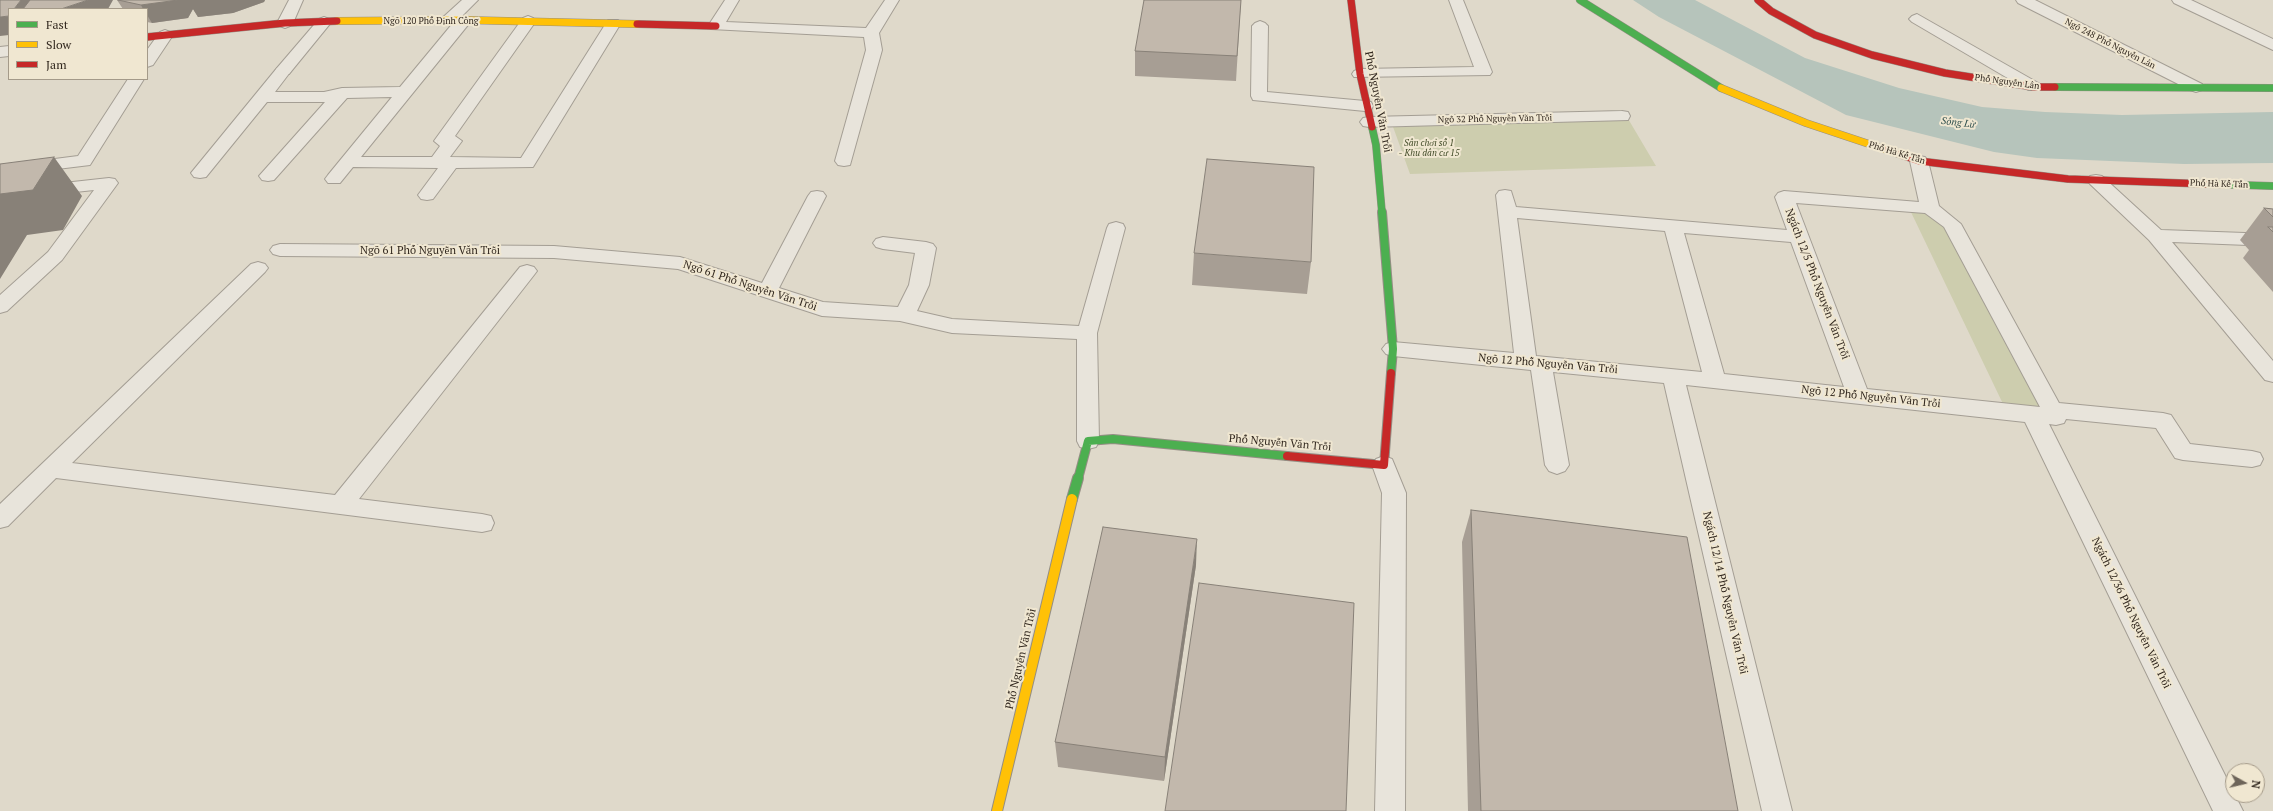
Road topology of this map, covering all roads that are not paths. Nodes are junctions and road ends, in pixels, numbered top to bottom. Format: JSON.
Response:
{"nodes":[{"id":1,"x":296,"y":0,"type":"edge"},
{"id":2,"x":471,"y":0,"type":"edge"},
{"id":3,"x":732,"y":0,"type":"edge"},
{"id":4,"x":892,"y":0,"type":"edge"},
{"id":5,"x":1351,"y":0,"type":"edge"},
{"id":6,"x":1456,"y":0,"type":"edge"},
{"id":7,"x":1580,"y":0,"type":"edge"},
{"id":8,"x":1758,"y":0,"type":"edge"},
{"id":9,"x":2023,"y":0,"type":"edge"},
{"id":10,"x":2179,"y":0,"type":"edge"},
{"id":11,"x":1917,"y":19,"type":"dead end"},
{"id":12,"x":456,"y":20,"type":"junction"},
{"id":13,"x":324,"y":22,"type":"junction"},
{"id":14,"x":528,"y":22,"type":"junction"},
{"id":15,"x":285,"y":23,"type":"junction"},
{"id":16,"x":613,"y":23,"type":"junction"},
{"id":17,"x":716,"y":26,"type":"junction"},
{"id":18,"x":1260,"y":26,"type":"dead end"},
{"id":19,"x":871,"y":33,"type":"junction"},
{"id":20,"x":164,"y":35,"type":"junction"},
{"id":21,"x":148,"y":37,"type":"edge"},
{"id":22,"x":2273,"y":45,"type":"edge"},
{"id":23,"x":148,"y":60,"type":"edge"},
{"id":24,"x":1360,"y":74,"type":"junction"},
{"id":25,"x":370,"y":76,"type":"dead end"},
{"id":26,"x":135,"y":80,"type":"edge"},
{"id":27,"x":2034,"y":87,"type":"junction"},
{"id":28,"x":2196,"y":87,"type":"junction"},
{"id":29,"x":2273,"y":88,"type":"edge"},
{"id":30,"x":404,"y":92,"type":"junction"},
{"id":31,"x":349,"y":93,"type":"junction"},
{"id":32,"x":262,"y":97,"type":"junction"},
{"id":33,"x":1367,"y":114,"type":"junction"},
{"id":34,"x":1622,"y":116,"type":"dead end"},
{"id":35,"x":844,"y":161,"type":"dead end"},
{"id":36,"x":1919,"y":161,"type":"junction"},
{"id":37,"x":347,"y":162,"type":"junction"},
{"id":38,"x":444,"y":162,"type":"junction"},
{"id":39,"x":0,"y":171,"type":"edge"},
{"id":40,"x":200,"y":173,"type":"dead end"},
{"id":41,"x":268,"y":176,"type":"dead end"},
{"id":42,"x":334,"y":179,"type":"dead end"},
{"id":43,"x":2096,"y":180,"type":"junction"},
{"id":44,"x":2273,"y":186,"type":"edge"},
{"id":45,"x":0,"y":195,"type":"edge"},
{"id":46,"x":427,"y":195,"type":"dead end"},
{"id":47,"x":817,"y":196,"type":"dead end"},
{"id":48,"x":1930,"y":208,"type":"junction"},
{"id":49,"x":1673,"y":226,"type":"junction"},
{"id":50,"x":1116,"y":228,"type":"dead end"},
{"id":51,"x":2156,"y":236,"type":"junction"},
{"id":52,"x":1799,"y":237,"type":"junction"},
{"id":53,"x":2273,"y":240,"type":"edge"},
{"id":54,"x":882,"y":243,"type":"dead end"},
{"id":55,"x":280,"y":250,"type":"dead end"},
{"id":56,"x":258,"y":268,"type":"dead end"},
{"id":57,"x":527,"y":271,"type":"dead end"},
{"id":58,"x":768,"y":291,"type":"junction"},
{"id":59,"x":0,"y":306,"type":"edge"},
{"id":60,"x":905,"y":316,"type":"junction"},
{"id":61,"x":1087,"y":333,"type":"junction"},
{"id":62,"x":1393,"y":349,"type":"junction"},
{"id":63,"x":1533,"y":363,"type":"junction"},
{"id":64,"x":2273,"y":375,"type":"edge"},
{"id":65,"x":1673,"y":376,"type":"junction"},
{"id":66,"x":1715,"y":380,"type":"junction"},
{"id":67,"x":1858,"y":395,"type":"junction"},
{"id":68,"x":2043,"y":412,"type":"junction"},
{"id":69,"x":1088,"y":441,"type":"junction"},
{"id":70,"x":2252,"y":459,"type":"dead end"},
{"id":71,"x":1384,"y":465,"type":"junction"},
{"id":72,"x":1557,"y":465,"type":"dead end"},
{"id":73,"x":52,"y":469,"type":"junction"},
{"id":74,"x":341,"y":505,"type":"junction"},
{"id":75,"x":0,"y":519,"type":"edge"},
{"id":76,"x":482,"y":524,"type":"dead end"},
{"id":77,"x":997,"y":811,"type":"edge"},
{"id":78,"x":1390,"y":811,"type":"edge"},
{"id":79,"x":1777,"y":811,"type":"edge"},
{"id":80,"x":2228,"y":811,"type":"edge"}],
"edges":[{"from":1,"to":15,"type":"street"},
{"from":2,"to":12,"type":"street"},
{"from":3,"to":17,"type":"street"},
{"from":4,"to":19,"type":"street"},
{"from":5,"to":24,"type":"street","name":"Phố Nguyễn Văn Trỗi"},
{"from":6,"to":24,"type":"street"},
{"from":7,"to":36,"type":"street","name":"Phố Hà Kế Tấn"},
{"from":8,"to":27,"type":"street","name":"Phố Nguyễn Lân"},
{"from":9,"to":28,"type":"street","name":"Ngõ 248 Phố Nguyễn Lân"},
{"from":10,"to":22,"type":"street"},
{"from":11,"to":27,"type":"street"},
{"from":12,"to":13,"type":"street","name":"Ngõ 120 Phố Định Công"},
{"from":12,"to":14,"type":"street","name":"Ngõ 120 Phố Định Công"},
{"from":12,"to":30,"type":"street"},
{"from":13,"to":15,"type":"street","name":"Ngõ 120 Phố Định Công"},
{"from":13,"to":32,"type":"street"},
{"from":14,"to":16,"type":"street","name":"Ngõ 120 Phố Định Công"},
{"from":14,"to":38,"type":"street"},
{"from":15,"to":20,"type":"street","name":"Ngõ 120 Phố Định Công"},
{"from":16,"to":17,"type":"street","name":"Ngõ 120 Phố Định Công"},
{"from":16,"to":38,"type":"street"},
{"from":17,"to":19,"type":"street"},
{"from":18,"to":33,"type":"street","name":"Ngõ 32 Phố Nguyễn Văn Trỗi"},
{"from":19,"to":35,"type":"street"},
{"from":20,"to":21,"type":"street","name":"Ngõ 120 Phố Định Công"},
{"from":20,"to":23,"type":"street"},
{"from":24,"to":33,"type":"street","name":"Phố Nguyễn Văn Trỗi"},
{"from":25,"to":31,"type":"street"},
{"from":26,"to":39,"type":"street"},
{"from":27,"to":28,"type":"street","name":"Phố Nguyễn Lân"},
{"from":28,"to":29,"type":"street","name":"Phố Nguyễn Lân"},
{"from":30,"to":31,"type":"street"},
{"from":30,"to":37,"type":"street"},
{"from":31,"to":32,"type":"street"},
{"from":31,"to":41,"type":"street"},
{"from":32,"to":40,"type":"street"},
{"from":33,"to":34,"type":"street","name":"Ngõ 32 Phố Nguyễn Văn Trỗi"},
{"from":33,"to":62,"type":"street","name":"Phố Nguyễn Văn Trỗi"},
{"from":36,"to":43,"type":"street","name":"Phố Hà Kế Tấn"},
{"from":36,"to":48,"type":"street"},
{"from":37,"to":38,"type":"street"},
{"from":37,"to":42,"type":"street"},
{"from":38,"to":46,"type":"street"},
{"from":43,"to":44,"type":"street","name":"Phố Hà Kế Tấn"},
{"from":43,"to":51,"type":"street"},
{"from":45,"to":59,"type":"street"},
{"from":47,"to":58,"type":"street"},
{"from":48,"to":52,"type":"street","name":"Ngách 12/5 Phố Nguyễn Văn Trỗi"},
{"from":48,"to":68,"type":"street"},
{"from":49,"to":52,"type":"street"},
{"from":49,"to":63,"type":"street"},
{"from":49,"to":66,"type":"street"},
{"from":50,"to":61,"type":"street"},
{"from":51,"to":53,"type":"street"},
{"from":51,"to":64,"type":"street"},
{"from":52,"to":67,"type":"street","name":"Ngách 12/5 Phố Nguyễn Văn Trỗi"},
{"from":54,"to":60,"type":"street"},
{"from":55,"to":58,"type":"street","name":"Ngõ 61 Phố Nguyễn Văn Trỗi"},
{"from":56,"to":73,"type":"street"},
{"from":57,"to":74,"type":"street"},
{"from":58,"to":60,"type":"street","name":"Ngõ 61 Phố Nguyễn Văn Trỗi"},
{"from":60,"to":61,"type":"street","name":"Ngõ 61 Phố Nguyễn Văn Trỗi"},
{"from":61,"to":69,"type":"street"},
{"from":62,"to":63,"type":"street","name":"Ngõ 12 Phố Nguyễn Văn Trỗi"},
{"from":62,"to":71,"type":"street","name":"Phố Nguyễn Văn Trỗi"},
{"from":63,"to":65,"type":"street","name":"Ngõ 12 Phố Nguyễn Văn Trỗi"},
{"from":63,"to":72,"type":"street"},
{"from":65,"to":66,"type":"street","name":"Ngõ 12 Phố Nguyễn Văn Trỗi"},
{"from":65,"to":79,"type":"street","name":"Ngách 12/14 Phố Nguyễn Văn Trỗi"},
{"from":66,"to":67,"type":"street","name":"Ngõ 12 Phố Nguyễn Văn Trỗi"},
{"from":67,"to":68,"type":"street","name":"Ngõ 12 Phố Nguyễn Văn Trỗi"},
{"from":68,"to":70,"type":"street","name":"Ngõ 12 Phố Nguyễn Văn Trỗi"},
{"from":68,"to":80,"type":"street","name":"Ngách 12/36 Phố Nguyễn Văn Trỗi"},
{"from":69,"to":71,"type":"street","name":"Phố Nguyễn Văn Trỗi"},
{"from":69,"to":77,"type":"street","name":"Phố Nguyễn Văn Trỗi"},
{"from":71,"to":78,"type":"street"},
{"from":73,"to":74,"type":"street"},
{"from":73,"to":75,"type":"street"},
{"from":74,"to":76,"type":"street"}]}
